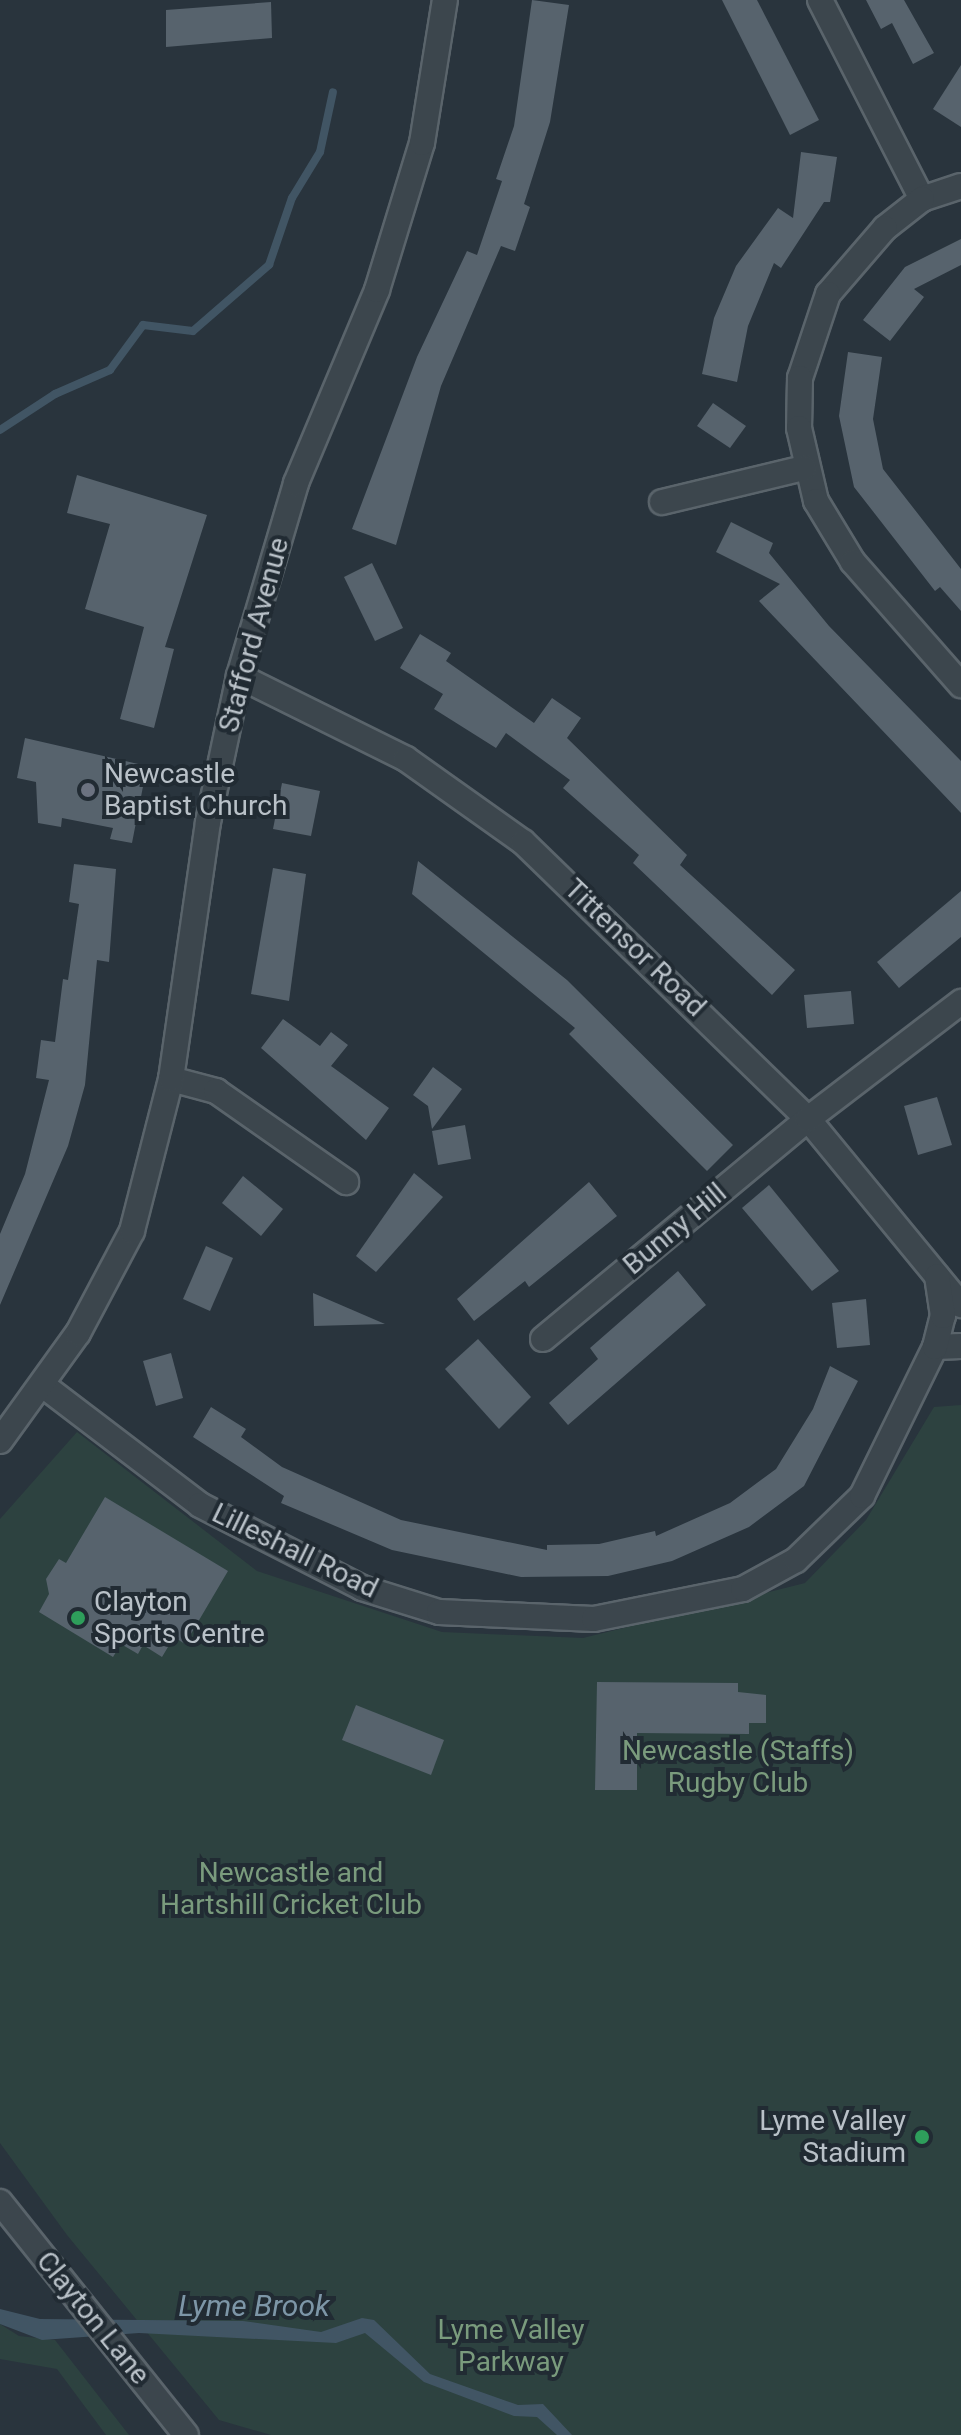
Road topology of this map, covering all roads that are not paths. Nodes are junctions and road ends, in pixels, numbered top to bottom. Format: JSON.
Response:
{"nodes":[{"id":1,"x":445,"y":0,"type":"edge"},
{"id":2,"x":820,"y":0,"type":"edge"},
{"id":3,"x":961,"y":186,"type":"edge"},
{"id":4,"x":922,"y":199,"type":"junction"},
{"id":5,"x":804,"y":468,"type":"junction"},
{"id":6,"x":662,"y":502,"type":"dead end"},
{"id":7,"x":239,"y":676,"type":"junction"},
{"id":8,"x":961,"y":685,"type":"edge"},
{"id":9,"x":961,"y":1002,"type":"edge"},
{"id":10,"x":171,"y":1079,"type":"junction"},
{"id":11,"x":808,"y":1119,"type":"junction"},
{"id":12,"x":346,"y":1182,"type":"dead end"},
{"id":13,"x":937,"y":1276,"type":"junction"},
{"id":14,"x":961,"y":1305,"type":"edge"},
{"id":15,"x":543,"y":1339,"type":"dead end"},
{"id":16,"x":961,"y":1346,"type":"edge"},
{"id":17,"x":935,"y":1347,"type":"junction"},
{"id":18,"x":44,"y":1386,"type":"junction"},
{"id":19,"x":0,"y":1441,"type":"edge"},
{"id":20,"x":0,"y":2202,"type":"edge"},
{"id":21,"x":186,"y":2435,"type":"edge"}],
"edges":[{"from":1,"to":7,"type":"street","name":"Stafford Avenue"},
{"from":2,"to":4,"type":"street"},
{"from":3,"to":4,"type":"street"},
{"from":4,"to":5,"type":"street"},
{"from":5,"to":6,"type":"street"},
{"from":5,"to":8,"type":"street"},
{"from":7,"to":10,"type":"street","name":"Stafford Avenue"},
{"from":7,"to":11,"type":"street","name":"Tittensor Road"},
{"from":9,"to":11,"type":"street","name":"Bunny Hill"},
{"from":10,"to":12,"type":"street"},
{"from":10,"to":18,"type":"street","name":"Stafford Avenue"},
{"from":11,"to":13,"type":"street","name":"Tittensor Road"},
{"from":11,"to":15,"type":"street","name":"Bunny Hill"},
{"from":13,"to":14,"type":"street","name":"Tittensor Road"},
{"from":13,"to":17,"type":"street","name":"Lilleshall Road"},
{"from":16,"to":17,"type":"street"},
{"from":17,"to":18,"type":"street","name":"Lilleshall Road"},
{"from":18,"to":19,"type":"street","name":"Stafford Avenue"},
{"from":20,"to":21,"type":"street","name":"Clayton Lane"}]}
